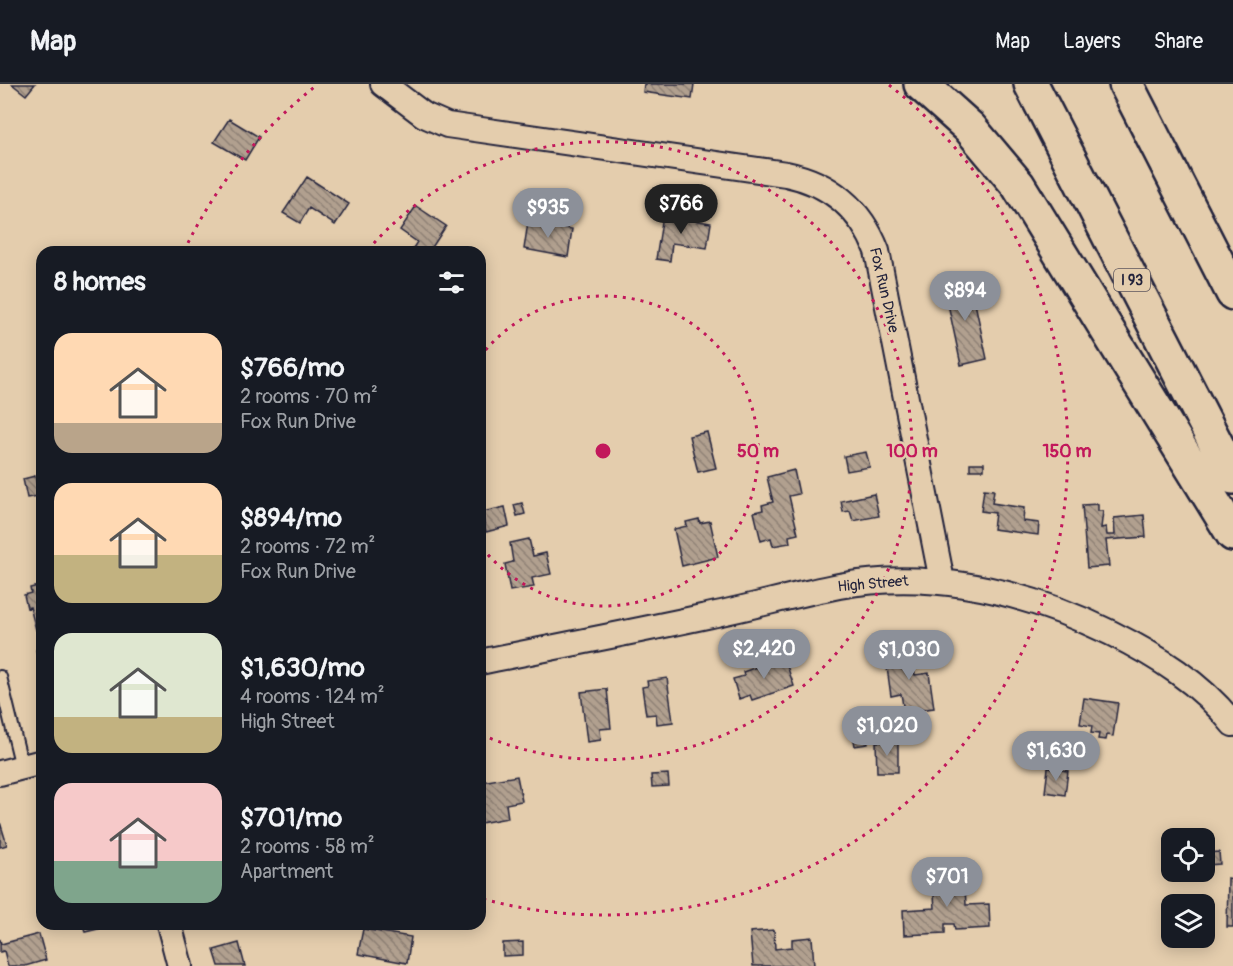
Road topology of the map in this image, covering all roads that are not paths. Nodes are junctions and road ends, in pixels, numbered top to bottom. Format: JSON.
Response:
{"nodes":[{"id":1,"x":383,"y":84,"type":"edge"},
{"id":2,"x":921,"y":84,"type":"edge"},
{"id":3,"x":1031,"y":84,"type":"edge"},
{"id":4,"x":1126,"y":84,"type":"edge"},
{"id":5,"x":1151,"y":84,"type":"edge"},
{"id":6,"x":1233,"y":276,"type":"edge"},
{"id":7,"x":1233,"y":293,"type":"edge"},
{"id":8,"x":1233,"y":477,"type":"edge"},
{"id":9,"x":1233,"y":534,"type":"edge"},
{"id":10,"x":942,"y":581,"type":"junction"},
{"id":11,"x":486,"y":661,"type":"edge"},
{"id":12,"x":0,"y":677,"type":"edge"},
{"id":13,"x":1233,"y":724,"type":"edge"},
{"id":14,"x":21,"y":768,"type":"edge"},
{"id":15,"x":171,"y":930,"type":"edge"},
{"id":16,"x":180,"y":966,"type":"edge"}],
"edges":[{"from":1,"to":10,"type":"street","name":"Fox Run Drive"},
{"from":2,"to":9,"type":"highway"},
{"from":3,"to":8,"type":"highway","number":"I 93"},
{"from":4,"to":7,"type":"highway"},
{"from":5,"to":6,"type":"highway"},
{"from":10,"to":11,"type":"street","name":"High Street"},
{"from":10,"to":13,"type":"street","name":"High Street"},
{"from":12,"to":14,"type":"lane"},
{"from":15,"to":16,"type":"street"}]}
